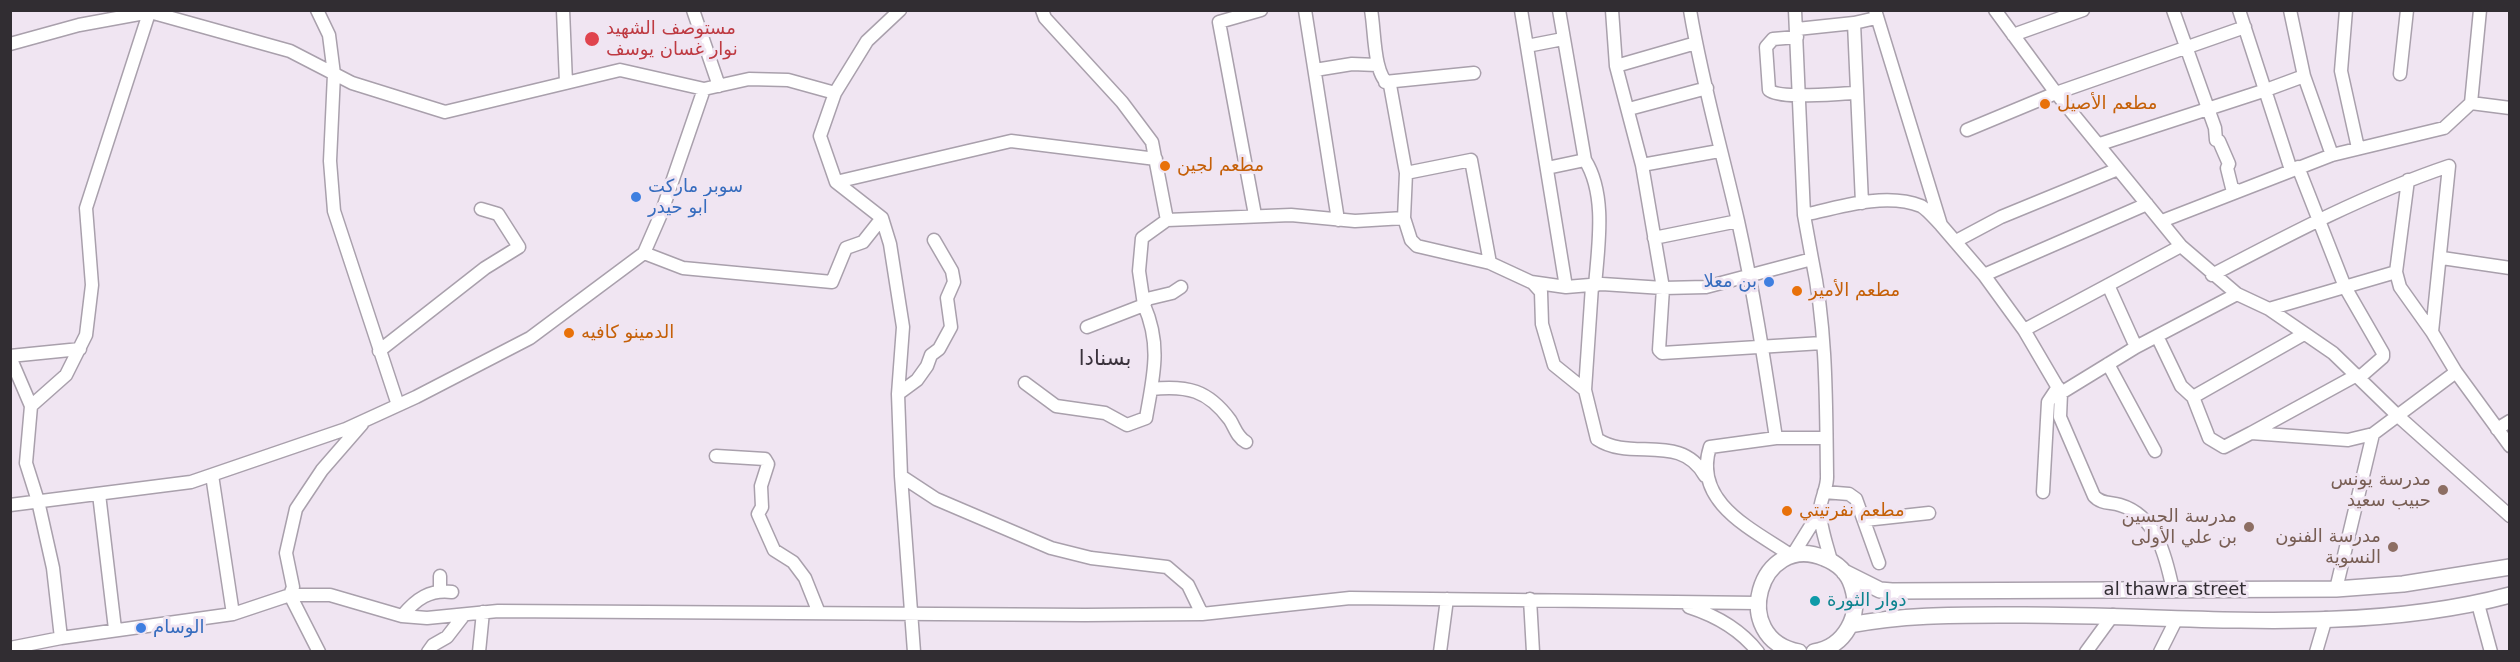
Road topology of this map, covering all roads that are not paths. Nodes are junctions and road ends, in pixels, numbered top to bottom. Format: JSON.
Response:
{"nodes":[{"id":1,"x":317,"y":10,"type":"edge"},
{"id":2,"x":563,"y":10,"type":"edge"},
{"id":3,"x":693,"y":10,"type":"edge"},
{"id":4,"x":900,"y":10,"type":"edge"},
{"id":5,"x":1042,"y":10,"type":"edge"},
{"id":6,"x":1261,"y":10,"type":"edge"},
{"id":7,"x":1305,"y":10,"type":"edge"},
{"id":8,"x":1371,"y":10,"type":"edge"},
{"id":9,"x":1521,"y":10,"type":"edge"},
{"id":10,"x":1559,"y":10,"type":"edge"},
{"id":11,"x":1612,"y":10,"type":"edge"},
{"id":12,"x":1690,"y":10,"type":"edge"},
{"id":13,"x":1795,"y":10,"type":"edge"},
{"id":14,"x":1995,"y":10,"type":"edge"},
{"id":15,"x":2083,"y":10,"type":"edge"},
{"id":16,"x":2173,"y":10,"type":"edge"},
{"id":17,"x":2239,"y":10,"type":"edge"},
{"id":18,"x":2290,"y":10,"type":"edge"},
{"id":19,"x":2346,"y":10,"type":"edge"},
{"id":20,"x":2407,"y":10,"type":"edge"},
{"id":21,"x":2480,"y":10,"type":"edge"},
{"id":22,"x":150,"y":11,"type":"edge"},
{"id":23,"x":1876,"y":14,"type":"edge"},
{"id":24,"x":1854,"y":23,"type":"junction"},
{"id":25,"x":2245,"y":27,"type":"junction"},
{"id":26,"x":1797,"y":33,"type":"junction"},
{"id":27,"x":2013,"y":35,"type":"junction"},
{"id":28,"x":1563,"y":39,"type":"junction"},
{"id":29,"x":1696,"y":43,"type":"junction"},
{"id":30,"x":10,"y":44,"type":"edge"},
{"id":31,"x":1527,"y":46,"type":"junction"},
{"id":32,"x":2185,"y":47,"type":"junction"},
{"id":33,"x":1377,"y":65,"type":"junction"},
{"id":34,"x":1616,"y":66,"type":"junction"},
{"id":35,"x":1315,"y":70,"type":"junction"},
{"id":36,"x":1474,"y":73,"type":"dead end"},
{"id":37,"x":334,"y":74,"type":"junction"},
{"id":38,"x":2400,"y":74,"type":"dead end"},
{"id":39,"x":2304,"y":76,"type":"junction"},
{"id":40,"x":1385,"y":82,"type":"junction"},
{"id":41,"x":566,"y":83,"type":"junction"},
{"id":42,"x":719,"y":86,"type":"junction"},
{"id":43,"x":1707,"y":88,"type":"junction"},
{"id":44,"x":704,"y":89,"type":"junction"},
{"id":45,"x":2266,"y":90,"type":"junction"},
{"id":46,"x":835,"y":93,"type":"junction"},
{"id":47,"x":1857,"y":93,"type":"junction"},
{"id":48,"x":2056,"y":93,"type":"junction"},
{"id":49,"x":1801,"y":95,"type":"junction"},
{"id":50,"x":2471,"y":104,"type":"junction"},
{"id":51,"x":2510,"y":108,"type":"edge"},
{"id":52,"x":1629,"y":109,"type":"junction"},
{"id":53,"x":2208,"y":109,"type":"junction"},
{"id":54,"x":1967,"y":130,"type":"dead end"},
{"id":55,"x":2100,"y":144,"type":"junction"},
{"id":56,"x":2358,"y":148,"type":"junction"},
{"id":57,"x":1719,"y":151,"type":"junction"},
{"id":58,"x":2332,"y":155,"type":"junction"},
{"id":59,"x":1155,"y":159,"type":"junction"},
{"id":60,"x":1585,"y":160,"type":"junction"},
{"id":61,"x":1642,"y":165,"type":"junction"},
{"id":62,"x":1547,"y":168,"type":"junction"},
{"id":63,"x":2118,"y":169,"type":"junction"},
{"id":64,"x":2295,"y":169,"type":"junction"},
{"id":65,"x":1406,"y":173,"type":"junction"},
{"id":66,"x":2408,"y":180,"type":"junction"},
{"id":67,"x":836,"y":182,"type":"junction"},
{"id":68,"x":2236,"y":190,"type":"junction"},
{"id":69,"x":1862,"y":204,"type":"junction"},
{"id":70,"x":2147,"y":204,"type":"junction"},
{"id":71,"x":481,"y":209,"type":"dead end"},
{"id":72,"x":1255,"y":215,"type":"junction"},
{"id":73,"x":1804,"y":215,"type":"junction"},
{"id":74,"x":882,"y":218,"type":"junction"},
{"id":75,"x":1404,"y":218,"type":"junction"},
{"id":76,"x":2319,"y":219,"type":"junction"},
{"id":77,"x":1167,"y":220,"type":"junction"},
{"id":78,"x":1338,"y":220,"type":"junction"},
{"id":79,"x":1738,"y":221,"type":"junction"},
{"id":80,"x":2162,"y":221,"type":"junction"},
{"id":81,"x":1941,"y":225,"type":"junction"},
{"id":82,"x":1654,"y":238,"type":"junction"},
{"id":83,"x":934,"y":240,"type":"dead end"},
{"id":84,"x":1956,"y":241,"type":"junction"},
{"id":85,"x":2181,"y":246,"type":"junction"},
{"id":86,"x":644,"y":253,"type":"junction"},
{"id":87,"x":2442,"y":258,"type":"junction"},
{"id":88,"x":1812,"y":260,"type":"junction"},
{"id":89,"x":1490,"y":263,"type":"junction"},
{"id":90,"x":2510,"y":268,"type":"edge"},
{"id":91,"x":2396,"y":272,"type":"junction"},
{"id":92,"x":1984,"y":275,"type":"junction"},
{"id":93,"x":2212,"y":275,"type":"junction"},
{"id":94,"x":1748,"y":277,"type":"junction"},
{"id":95,"x":1531,"y":282,"type":"junction"},
{"id":96,"x":2108,"y":285,"type":"junction"},
{"id":97,"x":1181,"y":286,"type":"dead end"},
{"id":98,"x":1594,"y":286,"type":"junction"},
{"id":99,"x":2345,"y":287,"type":"junction"},
{"id":100,"x":1566,"y":288,"type":"junction"},
{"id":101,"x":1663,"y":288,"type":"junction"},
{"id":102,"x":2237,"y":294,"type":"junction"},
{"id":103,"x":1144,"y":305,"type":"junction"},
{"id":104,"x":2269,"y":309,"type":"junction"},
{"id":105,"x":1087,"y":327,"type":"dead end"},
{"id":106,"x":2025,"y":330,"type":"junction"},
{"id":107,"x":2432,"y":332,"type":"junction"},
{"id":108,"x":2304,"y":334,"type":"junction"},
{"id":109,"x":2157,"y":336,"type":"junction"},
{"id":110,"x":1822,"y":343,"type":"junction"},
{"id":111,"x":1762,"y":347,"type":"junction"},
{"id":112,"x":2136,"y":347,"type":"junction"},
{"id":113,"x":80,"y":349,"type":"junction"},
{"id":114,"x":379,"y":351,"type":"junction"},
{"id":115,"x":10,"y":357,"type":"edge"},
{"id":116,"x":2108,"y":364,"type":"junction"},
{"id":117,"x":2456,"y":372,"type":"junction"},
{"id":118,"x":2359,"y":376,"type":"junction"},
{"id":119,"x":1025,"y":383,"type":"dead end"},
{"id":120,"x":1151,"y":389,"type":"junction"},
{"id":121,"x":1586,"y":390,"type":"junction"},
{"id":122,"x":2060,"y":390,"type":"junction"},
{"id":123,"x":898,"y":394,"type":"junction"},
{"id":124,"x":2193,"y":397,"type":"junction"},
{"id":125,"x":398,"y":405,"type":"junction"},
{"id":126,"x":31,"y":406,"type":"junction"},
{"id":127,"x":2398,"y":416,"type":"junction"},
{"id":128,"x":367,"y":418,"type":"junction"},
{"id":129,"x":2510,"y":421,"type":"edge"},
{"id":130,"x":2497,"y":429,"type":"junction"},
{"id":131,"x":2251,"y":433,"type":"junction"},
{"id":132,"x":2373,"y":434,"type":"junction"},
{"id":133,"x":1776,"y":438,"type":"junction"},
{"id":134,"x":1826,"y":438,"type":"junction"},
{"id":135,"x":1246,"y":442,"type":"dead end"},
{"id":136,"x":2510,"y":446,"type":"edge"},
{"id":137,"x":2155,"y":451,"type":"dead end"},
{"id":138,"x":716,"y":456,"type":"dead end"},
{"id":139,"x":212,"y":475,"type":"junction"},
{"id":140,"x":902,"y":476,"type":"junction"},
{"id":141,"x":1706,"y":477,"type":"junction"},
{"id":142,"x":1824,"y":492,"type":"junction"},
{"id":143,"x":2043,"y":492,"type":"dead end"},
{"id":144,"x":99,"y":494,"type":"junction"},
{"id":145,"x":38,"y":501,"type":"junction"},
{"id":146,"x":10,"y":506,"type":"edge"},
{"id":147,"x":1820,"y":511,"type":"junction"},
{"id":148,"x":1929,"y":513,"type":"dead end"},
{"id":149,"x":2510,"y":516,"type":"edge"},
{"id":150,"x":1865,"y":520,"type":"junction"},
{"id":151,"x":1792,"y":556,"type":"junction"},
{"id":152,"x":1831,"y":561,"type":"junction"},
{"id":153,"x":1879,"y":563,"type":"dead end"},
{"id":154,"x":2510,"y":567,"type":"edge"},
{"id":155,"x":1844,"y":572,"type":"junction"},
{"id":156,"x":440,"y":576,"type":"dead end"},
{"id":157,"x":2336,"y":589,"type":"junction"},
{"id":158,"x":2173,"y":590,"type":"junction"},
{"id":159,"x":290,"y":595,"type":"junction"},
{"id":160,"x":2510,"y":596,"type":"edge"},
{"id":161,"x":1447,"y":599,"type":"junction"},
{"id":162,"x":1530,"y":599,"type":"junction"},
{"id":163,"x":1757,"y":603,"type":"junction"},
{"id":164,"x":1679,"y":604,"type":"junction"},
{"id":165,"x":2478,"y":604,"type":"junction"},
{"id":166,"x":483,"y":612,"type":"junction"},
{"id":167,"x":233,"y":614,"type":"junction"},
{"id":168,"x":819,"y":614,"type":"junction"},
{"id":169,"x":911,"y":614,"type":"junction"},
{"id":170,"x":1202,"y":614,"type":"junction"},
{"id":171,"x":464,"y":615,"type":"junction"},
{"id":172,"x":2113,"y":615,"type":"junction"},
{"id":173,"x":402,"y":616,"type":"junction"},
{"id":174,"x":2176,"y":618,"type":"junction"},
{"id":175,"x":2326,"y":618,"type":"junction"},
{"id":176,"x":115,"y":629,"type":"junction"},
{"id":177,"x":1847,"y":631,"type":"junction"},
{"id":178,"x":61,"y":638,"type":"junction"},
{"id":179,"x":10,"y":648,"type":"edge"},
{"id":180,"x":1779,"y":648,"type":"edge"},
{"id":181,"x":2093,"y":649,"type":"edge"},
{"id":182,"x":319,"y":651,"type":"edge"},
{"id":183,"x":428,"y":651,"type":"edge"},
{"id":184,"x":479,"y":651,"type":"edge"},
{"id":185,"x":914,"y":651,"type":"edge"},
{"id":186,"x":1440,"y":651,"type":"edge"},
{"id":187,"x":1533,"y":651,"type":"edge"},
{"id":188,"x":1758,"y":651,"type":"edge"},
{"id":189,"x":1799,"y":651,"type":"edge"},
{"id":190,"x":1814,"y":651,"type":"edge"},
{"id":191,"x":1837,"y":651,"type":"edge"},
{"id":192,"x":2160,"y":651,"type":"edge"},
{"id":193,"x":2316,"y":651,"type":"edge"},
{"id":194,"x":2490,"y":651,"type":"edge"}],
"edges":[{"from":1,"to":37,"type":"street"},
{"from":2,"to":41,"type":"street"},
{"from":3,"to":42,"type":"street"},
{"from":4,"to":46,"type":"street"},
{"from":5,"to":59,"type":"street"},
{"from":6,"to":72,"type":"street"},
{"from":7,"to":35,"type":"street"},
{"from":8,"to":33,"type":"street"},
{"from":9,"to":31,"type":"street"},
{"from":10,"to":28,"type":"street"},
{"from":11,"to":34,"type":"street"},
{"from":12,"to":29,"type":"street"},
{"from":13,"to":26,"type":"street"},
{"from":14,"to":27,"type":"street"},
{"from":15,"to":27,"type":"street"},
{"from":16,"to":32,"type":"street"},
{"from":17,"to":25,"type":"street"},
{"from":18,"to":39,"type":"street"},
{"from":19,"to":56,"type":"street"},
{"from":20,"to":38,"type":"street"},
{"from":21,"to":50,"type":"street"},
{"from":22,"to":30,"type":"street"},
{"from":22,"to":37,"type":"street"},
{"from":22,"to":113,"type":"street"},
{"from":23,"to":24,"type":"street"},
{"from":23,"to":81,"type":"street"},
{"from":24,"to":26,"type":"street"},
{"from":24,"to":47,"type":"street"},
{"from":25,"to":32,"type":"street"},
{"from":25,"to":45,"type":"street"},
{"from":26,"to":49,"type":"street"},
{"from":26,"to":49,"type":"street"},
{"from":27,"to":48,"type":"street"},
{"from":28,"to":31,"type":"street"},
{"from":28,"to":60,"type":"street"},
{"from":29,"to":34,"type":"street"},
{"from":29,"to":43,"type":"street"},
{"from":31,"to":62,"type":"street"},
{"from":32,"to":48,"type":"street"},
{"from":32,"to":53,"type":"street"},
{"from":33,"to":35,"type":"street"},
{"from":33,"to":40,"type":"street"},
{"from":34,"to":52,"type":"street"},
{"from":35,"to":78,"type":"street"},
{"from":36,"to":40,"type":"street"},
{"from":37,"to":41,"type":"street"},
{"from":37,"to":114,"type":"street"},
{"from":39,"to":45,"type":"street"},
{"from":39,"to":58,"type":"street"},
{"from":40,"to":65,"type":"street"},
{"from":41,"to":44,"type":"street"},
{"from":42,"to":44,"type":"street"},
{"from":42,"to":46,"type":"street"},
{"from":43,"to":52,"type":"street"},
{"from":43,"to":57,"type":"street"},
{"from":44,"to":86,"type":"street"},
{"from":45,"to":53,"type":"street"},
{"from":45,"to":64,"type":"street"},
{"from":46,"to":67,"type":"street"},
{"from":47,"to":49,"type":"street"},
{"from":47,"to":69,"type":"street"},
{"from":48,"to":54,"type":"street"},
{"from":48,"to":55,"type":"street"},
{"from":49,"to":73,"type":"street"},
{"from":50,"to":51,"type":"street"},
{"from":50,"to":56,"type":"street"},
{"from":52,"to":61,"type":"street"},
{"from":53,"to":55,"type":"street"},
{"from":53,"to":68,"type":"street"},
{"from":55,"to":63,"type":"street"},
{"from":56,"to":58,"type":"street"},
{"from":57,"to":61,"type":"street"},
{"from":57,"to":79,"type":"street"},
{"from":58,"to":64,"type":"street"},
{"from":59,"to":67,"type":"street"},
{"from":59,"to":77,"type":"street"},
{"from":60,"to":62,"type":"street"},
{"from":60,"to":98,"type":"street"},
{"from":61,"to":82,"type":"street"},
{"from":62,"to":100,"type":"street"},
{"from":63,"to":70,"type":"street"},
{"from":63,"to":84,"type":"street"},
{"from":64,"to":68,"type":"street"},
{"from":64,"to":76,"type":"street"},
{"from":65,"to":75,"type":"street"},
{"from":65,"to":89,"type":"street"},
{"from":66,"to":76,"type":"street"},
{"from":66,"to":87,"type":"street"},
{"from":66,"to":91,"type":"street"},
{"from":67,"to":74,"type":"street"},
{"from":68,"to":80,"type":"street"},
{"from":69,"to":73,"type":"street"},
{"from":69,"to":81,"type":"street"},
{"from":70,"to":80,"type":"street"},
{"from":70,"to":92,"type":"street"},
{"from":71,"to":114,"type":"street"},
{"from":72,"to":77,"type":"street"},
{"from":72,"to":78,"type":"street"},
{"from":73,"to":88,"type":"street"},
{"from":74,"to":86,"type":"street"},
{"from":74,"to":123,"type":"street"},
{"from":75,"to":78,"type":"street"},
{"from":75,"to":89,"type":"street"},
{"from":76,"to":93,"type":"street"},
{"from":76,"to":99,"type":"street"},
{"from":77,"to":103,"type":"street"},
{"from":79,"to":82,"type":"street"},
{"from":79,"to":94,"type":"street"},
{"from":80,"to":85,"type":"street"},
{"from":81,"to":84,"type":"street"},
{"from":82,"to":101,"type":"street"},
{"from":83,"to":123,"type":"street"},
{"from":84,"to":92,"type":"street"},
{"from":85,"to":93,"type":"street"},
{"from":85,"to":96,"type":"street"},
{"from":86,"to":125,"type":"street"},
{"from":87,"to":90,"type":"street"},
{"from":87,"to":107,"type":"street"},
{"from":88,"to":94,"type":"street"},
{"from":88,"to":110,"type":"street"},
{"from":89,"to":95,"type":"street"},
{"from":91,"to":99,"type":"street"},
{"from":91,"to":107,"type":"street"},
{"from":92,"to":106,"type":"street"},
{"from":93,"to":102,"type":"street"},
{"from":94,"to":101,"type":"street"},
{"from":94,"to":111,"type":"street"},
{"from":95,"to":100,"type":"street"},
{"from":95,"to":121,"type":"street"},
{"from":96,"to":106,"type":"street"},
{"from":96,"to":112,"type":"street"},
{"from":97,"to":103,"type":"street"},
{"from":98,"to":100,"type":"street"},
{"from":98,"to":101,"type":"street"},
{"from":98,"to":121,"type":"street"},
{"from":99,"to":104,"type":"street"},
{"from":99,"to":118,"type":"street"},
{"from":101,"to":111,"type":"street"},
{"from":102,"to":104,"type":"street"},
{"from":102,"to":109,"type":"street"},
{"from":103,"to":105,"type":"street"},
{"from":103,"to":120,"type":"street"},
{"from":104,"to":108,"type":"street"},
{"from":106,"to":122,"type":"street"},
{"from":107,"to":117,"type":"street"},
{"from":108,"to":118,"type":"street"},
{"from":108,"to":124,"type":"street"},
{"from":109,"to":112,"type":"street"},
{"from":109,"to":124,"type":"street"},
{"from":110,"to":111,"type":"street"},
{"from":110,"to":134,"type":"street"},
{"from":111,"to":133,"type":"street"},
{"from":112,"to":116,"type":"street"},
{"from":113,"to":115,"type":"street"},
{"from":113,"to":126,"type":"street"},
{"from":114,"to":125,"type":"street"},
{"from":115,"to":126,"type":"street"},
{"from":116,"to":122,"type":"street"},
{"from":116,"to":137,"type":"street"},
{"from":117,"to":127,"type":"street"},
{"from":117,"to":130,"type":"street"},
{"from":118,"to":127,"type":"street"},
{"from":118,"to":131,"type":"street"},
{"from":119,"to":120,"type":"street"},
{"from":120,"to":135,"type":"street"},
{"from":121,"to":141,"type":"street"},
{"from":122,"to":143,"type":"street"},
{"from":122,"to":158,"type":"street"},
{"from":123,"to":140,"type":"street"},
{"from":124,"to":131,"type":"street"},
{"from":125,"to":128,"type":"street"},
{"from":126,"to":145,"type":"street"},
{"from":127,"to":132,"type":"street"},
{"from":127,"to":149,"type":"street"},
{"from":128,"to":139,"type":"street"},
{"from":128,"to":159,"type":"street"},
{"from":129,"to":130,"type":"street"},
{"from":130,"to":136,"type":"street"},
{"from":131,"to":132,"type":"street"},
{"from":132,"to":157,"type":"street"},
{"from":133,"to":134,"type":"street"},
{"from":133,"to":141,"type":"street"},
{"from":134,"to":142,"type":"street"},
{"from":138,"to":168,"type":"street"},
{"from":139,"to":144,"type":"street"},
{"from":139,"to":167,"type":"street"},
{"from":140,"to":169,"type":"street"},
{"from":140,"to":170,"type":"street"},
{"from":141,"to":151,"type":"street"},
{"from":142,"to":147,"type":"street"},
{"from":142,"to":150,"type":"street"},
{"from":144,"to":145,"type":"street"},
{"from":144,"to":176,"type":"street"},
{"from":145,"to":146,"type":"street"},
{"from":145,"to":178,"type":"street"},
{"from":147,"to":151,"type":"street"},
{"from":147,"to":152,"type":"street"},
{"from":148,"to":150,"type":"street"},
{"from":150,"to":153,"type":"street"},
{"from":151,"to":152,"type":"main road"},
{"from":151,"to":163,"type":"main road"},
{"from":152,"to":155,"type":"main road"},
{"from":154,"to":157,"type":"main road","name":"al thawra street"},
{"from":155,"to":158,"type":"main road","name":"al thawra street"},
{"from":155,"to":177,"type":"main road"},
{"from":156,"to":173,"type":"street"},
{"from":157,"to":158,"type":"main road","name":"al thawra street"},
{"from":159,"to":167,"type":"street"},
{"from":159,"to":173,"type":"street"},
{"from":159,"to":182,"type":"street"},
{"from":160,"to":165,"type":"main road","name":"al thawra street"},
{"from":161,"to":162,"type":"street"},
{"from":161,"to":170,"type":"street"},
{"from":161,"to":186,"type":"street"},
{"from":162,"to":164,"type":"street"},
{"from":162,"to":187,"type":"street"},
{"from":163,"to":164,"type":"street"},
{"from":163,"to":180,"type":"main road"},
{"from":164,"to":188,"type":"street"},
{"from":165,"to":175,"type":"main road","name":"al thawra street"},
{"from":165,"to":194,"type":"street"},
{"from":166,"to":168,"type":"street"},
{"from":166,"to":171,"type":"street"},
{"from":166,"to":184,"type":"street"},
{"from":167,"to":176,"type":"street"},
{"from":168,"to":169,"type":"street"},
{"from":169,"to":170,"type":"street"},
{"from":169,"to":185,"type":"street"},
{"from":171,"to":173,"type":"street"},
{"from":171,"to":183,"type":"street"},
{"from":172,"to":174,"type":"main road","name":"al thawra street"},
{"from":172,"to":177,"type":"main road","name":"al thawra street"},
{"from":172,"to":181,"type":"street"},
{"from":174,"to":175,"type":"main road","name":"al thawra street"},
{"from":174,"to":192,"type":"street"},
{"from":175,"to":193,"type":"street"},
{"from":176,"to":178,"type":"street"},
{"from":177,"to":190,"type":"main road","name":"al thawra street"},
{"from":177,"to":191,"type":"main road"},
{"from":178,"to":179,"type":"street"},
{"from":180,"to":189,"type":"main road"}]}
